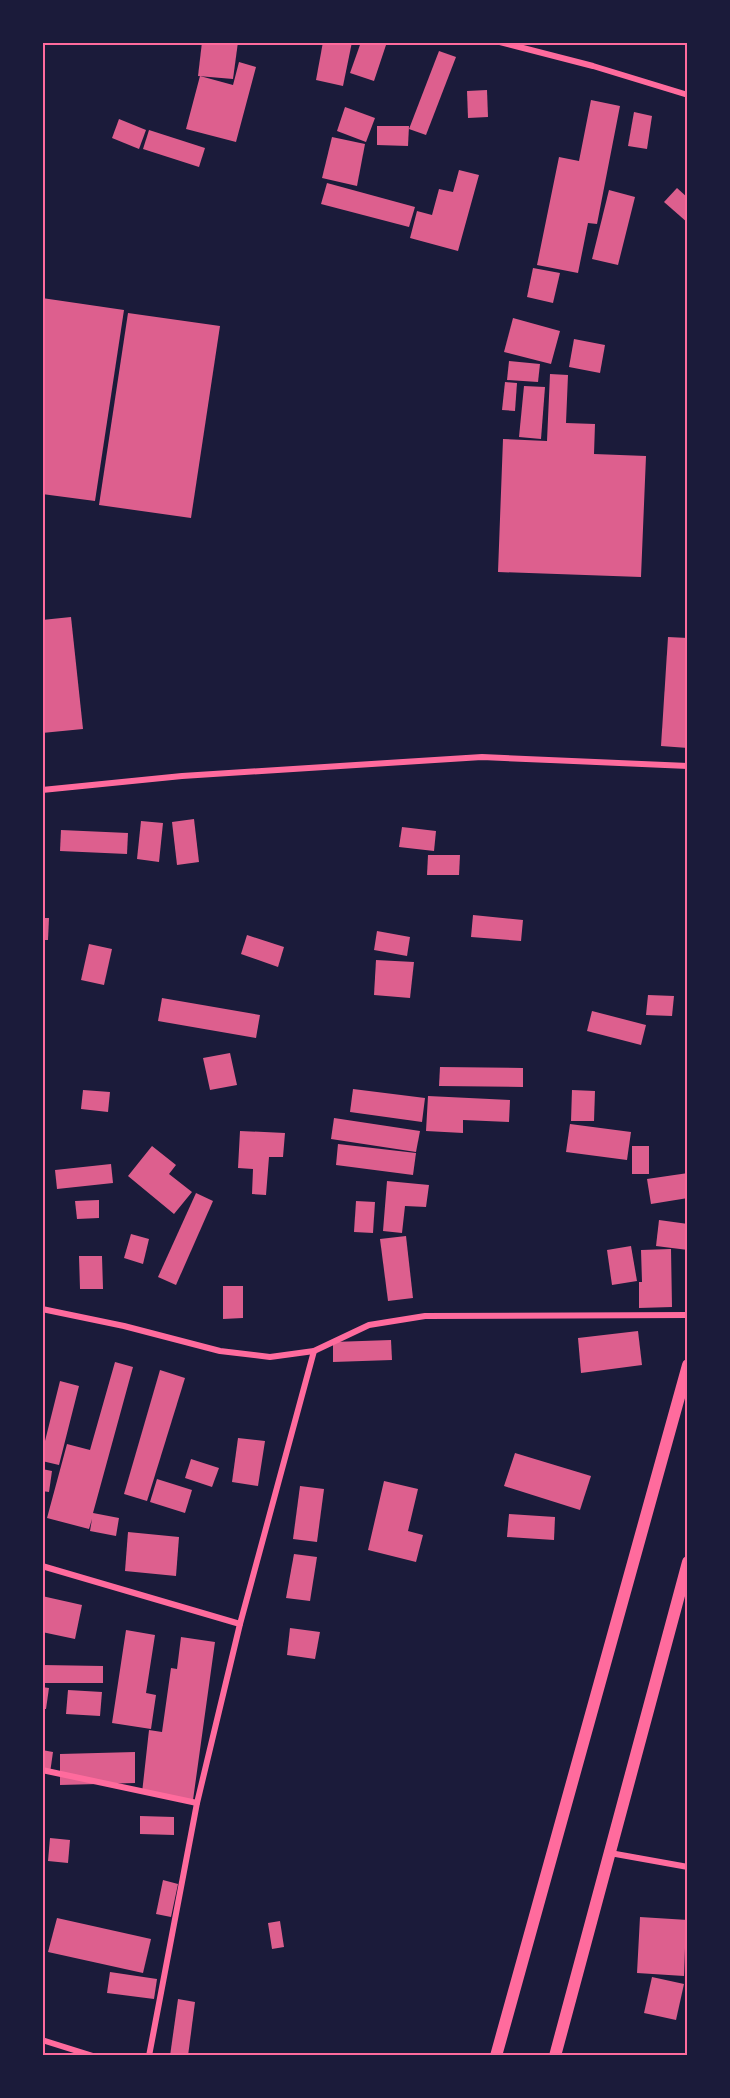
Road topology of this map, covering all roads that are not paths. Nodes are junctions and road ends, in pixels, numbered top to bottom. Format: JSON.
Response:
{"nodes":[{"id":1,"x":500,"y":42,"type":"edge"},
{"id":2,"x":535,"y":42,"type":"edge"},
{"id":3,"x":532,"y":50,"type":"junction"},
{"id":4,"x":688,"y":94,"type":"edge"},
{"id":5,"x":688,"y":766,"type":"edge"},
{"id":6,"x":42,"y":790,"type":"edge"},
{"id":7,"x":42,"y":1309,"type":"edge"},
{"id":8,"x":688,"y":1315,"type":"edge"},
{"id":9,"x":314,"y":1351,"type":"junction"},
{"id":10,"x":688,"y":1365,"type":"edge"},
{"id":11,"x":688,"y":1562,"type":"edge"},
{"id":12,"x":42,"y":1566,"type":"edge"},
{"id":13,"x":240,"y":1624,"type":"junction"},
{"id":14,"x":42,"y":1770,"type":"edge"},
{"id":15,"x":197,"y":1803,"type":"junction"},
{"id":16,"x":610,"y":1853,"type":"junction"},
{"id":17,"x":688,"y":1867,"type":"edge"},
{"id":18,"x":42,"y":2040,"type":"edge"},
{"id":19,"x":93,"y":2056,"type":"edge"},
{"id":20,"x":149,"y":2056,"type":"edge"},
{"id":21,"x":496,"y":2056,"type":"edge"},
{"id":22,"x":555,"y":2056,"type":"edge"}],
"edges":[{"from":1,"to":3,"type":"street"},
{"from":2,"to":3,"type":"street"},
{"from":3,"to":4,"type":"street"},
{"from":5,"to":6,"type":"street"},
{"from":7,"to":9,"type":"street"},
{"from":8,"to":9,"type":"street"},
{"from":9,"to":13,"type":"street"},
{"from":10,"to":21,"type":"main road"},
{"from":11,"to":16,"type":"main road"},
{"from":12,"to":13,"type":"street"},
{"from":13,"to":15,"type":"street"},
{"from":14,"to":15,"type":"street"},
{"from":15,"to":20,"type":"street"},
{"from":16,"to":17,"type":"street"},
{"from":16,"to":22,"type":"main road"},
{"from":18,"to":19,"type":"street"}]}
